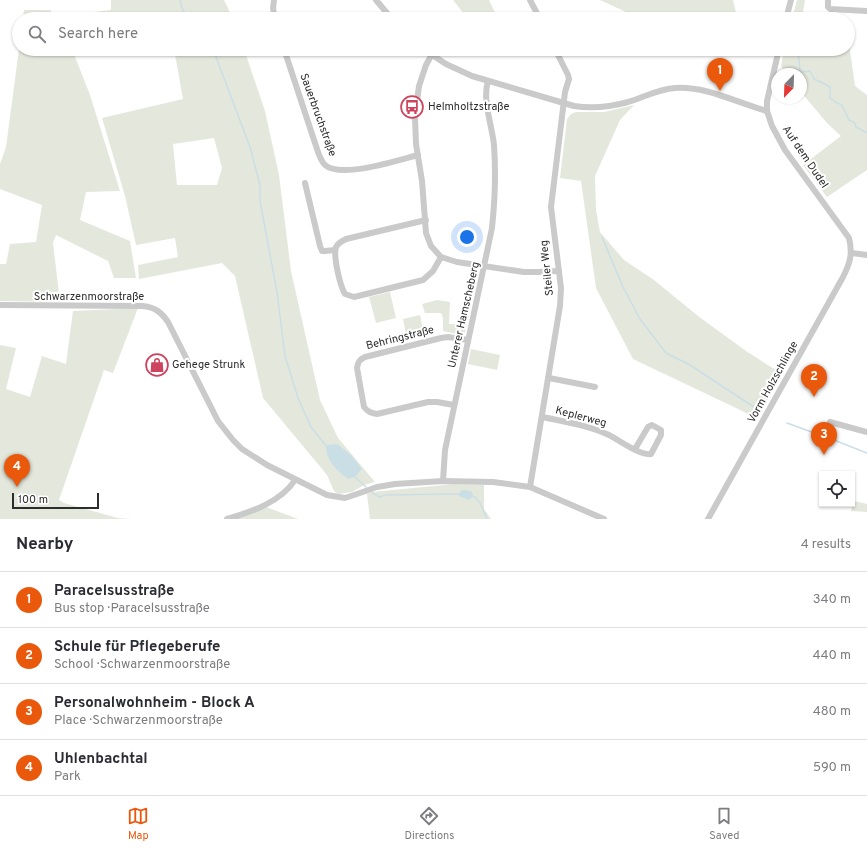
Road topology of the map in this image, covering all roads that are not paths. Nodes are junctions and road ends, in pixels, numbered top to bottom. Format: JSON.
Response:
{"nodes":[{"id":1,"x":274,"y":0,"type":"edge"},
{"id":2,"x":376,"y":0,"type":"edge"},
{"id":3,"x":530,"y":0,"type":"edge"},
{"id":4,"x":791,"y":0,"type":"edge"},
{"id":5,"x":828,"y":0,"type":"edge"},
{"id":6,"x":867,"y":11,"type":"edge"},
{"id":7,"x":273,"y":12,"type":"edge"},
{"id":8,"x":386,"y":12,"type":"edge"},
{"id":9,"x":536,"y":12,"type":"edge"},
{"id":10,"x":788,"y":12,"type":"edge"},
{"id":11,"x":286,"y":56,"type":"edge"},
{"id":12,"x":431,"y":56,"type":"joint"},
{"id":13,"x":558,"y":56,"type":"edge"},
{"id":14,"x":777,"y":56,"type":"edge"},
{"id":15,"x":488,"y":81,"type":"junction"},
{"id":16,"x":564,"y":103,"type":"junction"},
{"id":17,"x":767,"y":111,"type":"junction"},
{"id":18,"x":418,"y":155,"type":"junction"},
{"id":19,"x":305,"y":183,"type":"dead end"},
{"id":20,"x":426,"y":220,"type":"junction"},
{"id":21,"x":336,"y":250,"type":"junction"},
{"id":22,"x":852,"y":253,"type":"junction"},
{"id":23,"x":867,"y":255,"type":"edge"},
{"id":24,"x":441,"y":257,"type":"junction"},
{"id":25,"x":485,"y":266,"type":"junction"},
{"id":26,"x":559,"y":271,"type":"junction"},
{"id":27,"x":0,"y":305,"type":"edge"},
{"id":28,"x":468,"y":340,"type":"junction"},
{"id":29,"x":549,"y":378,"type":"junction"},
{"id":30,"x":595,"y":387,"type":"dead end"},
{"id":31,"x":454,"y":405,"type":"junction"},
{"id":32,"x":542,"y":417,"type":"junction"},
{"id":33,"x":830,"y":422,"type":"dead end"},
{"id":34,"x":867,"y":432,"type":"edge"},
{"id":35,"x":635,"y":449,"type":"junction"},
{"id":36,"x":295,"y":480,"type":"junction"},
{"id":37,"x":443,"y":481,"type":"junction"},
{"id":38,"x":530,"y":487,"type":"junction"},
{"id":39,"x":227,"y":519,"type":"edge"},
{"id":40,"x":604,"y":519,"type":"edge"},
{"id":41,"x":708,"y":519,"type":"edge"}],
"edges":[{"from":1,"to":7,"type":"street"},
{"from":2,"to":8,"type":"street"},
{"from":3,"to":9,"type":"street"},
{"from":4,"to":10,"type":"street"},
{"from":5,"to":6,"type":"street"},
{"from":11,"to":18,"type":"street","name":"Sauerbruchstraße"},
{"from":12,"to":15,"type":"street"},
{"from":12,"to":18,"type":"street"},
{"from":13,"to":16,"type":"street","name":"Steiler Weg"},
{"from":14,"to":17,"type":"street","name":"Auf dem Dudel"},
{"from":15,"to":16,"type":"street"},
{"from":15,"to":25,"type":"street","name":"Unterer Hamscheberg"},
{"from":16,"to":17,"type":"street"},
{"from":16,"to":26,"type":"street","name":"Steiler Weg"},
{"from":17,"to":22,"type":"street","name":"Auf dem Dudel"},
{"from":18,"to":20,"type":"street"},
{"from":19,"to":21,"type":"street"},
{"from":20,"to":21,"type":"street"},
{"from":20,"to":24,"type":"street"},
{"from":21,"to":24,"type":"street"},
{"from":22,"to":23,"type":"street"},
{"from":22,"to":41,"type":"street","name":"Vorm Holzschlinge"},
{"from":24,"to":25,"type":"street"},
{"from":25,"to":26,"type":"street"},
{"from":25,"to":28,"type":"street","name":"Unterer Hamscheberg"},
{"from":26,"to":29,"type":"street","name":"Steiler Weg"},
{"from":27,"to":36,"type":"street","name":"Schwarzenmoorstraße"},
{"from":28,"to":31,"type":"street","name":"Unterer Hamscheberg"},
{"from":28,"to":31,"type":"street","name":"Behringstraße"},
{"from":29,"to":30,"type":"street"},
{"from":29,"to":32,"type":"street","name":"Steiler Weg"},
{"from":31,"to":37,"type":"street","name":"Unterer Hamscheberg"},
{"from":32,"to":35,"type":"street","name":"Keplerweg"},
{"from":32,"to":38,"type":"street","name":"Steiler Weg"},
{"from":33,"to":34,"type":"street"},
{"from":35,"to":35,"type":"street","name":"Keplerweg"},
{"from":36,"to":37,"type":"street","name":"Schwarzenmoorstraße"},
{"from":36,"to":39,"type":"street"},
{"from":37,"to":38,"type":"street","name":"Schwarzenmoorstraße"},
{"from":38,"to":40,"type":"street","name":"Schwarzenmoorstraße"}]}
